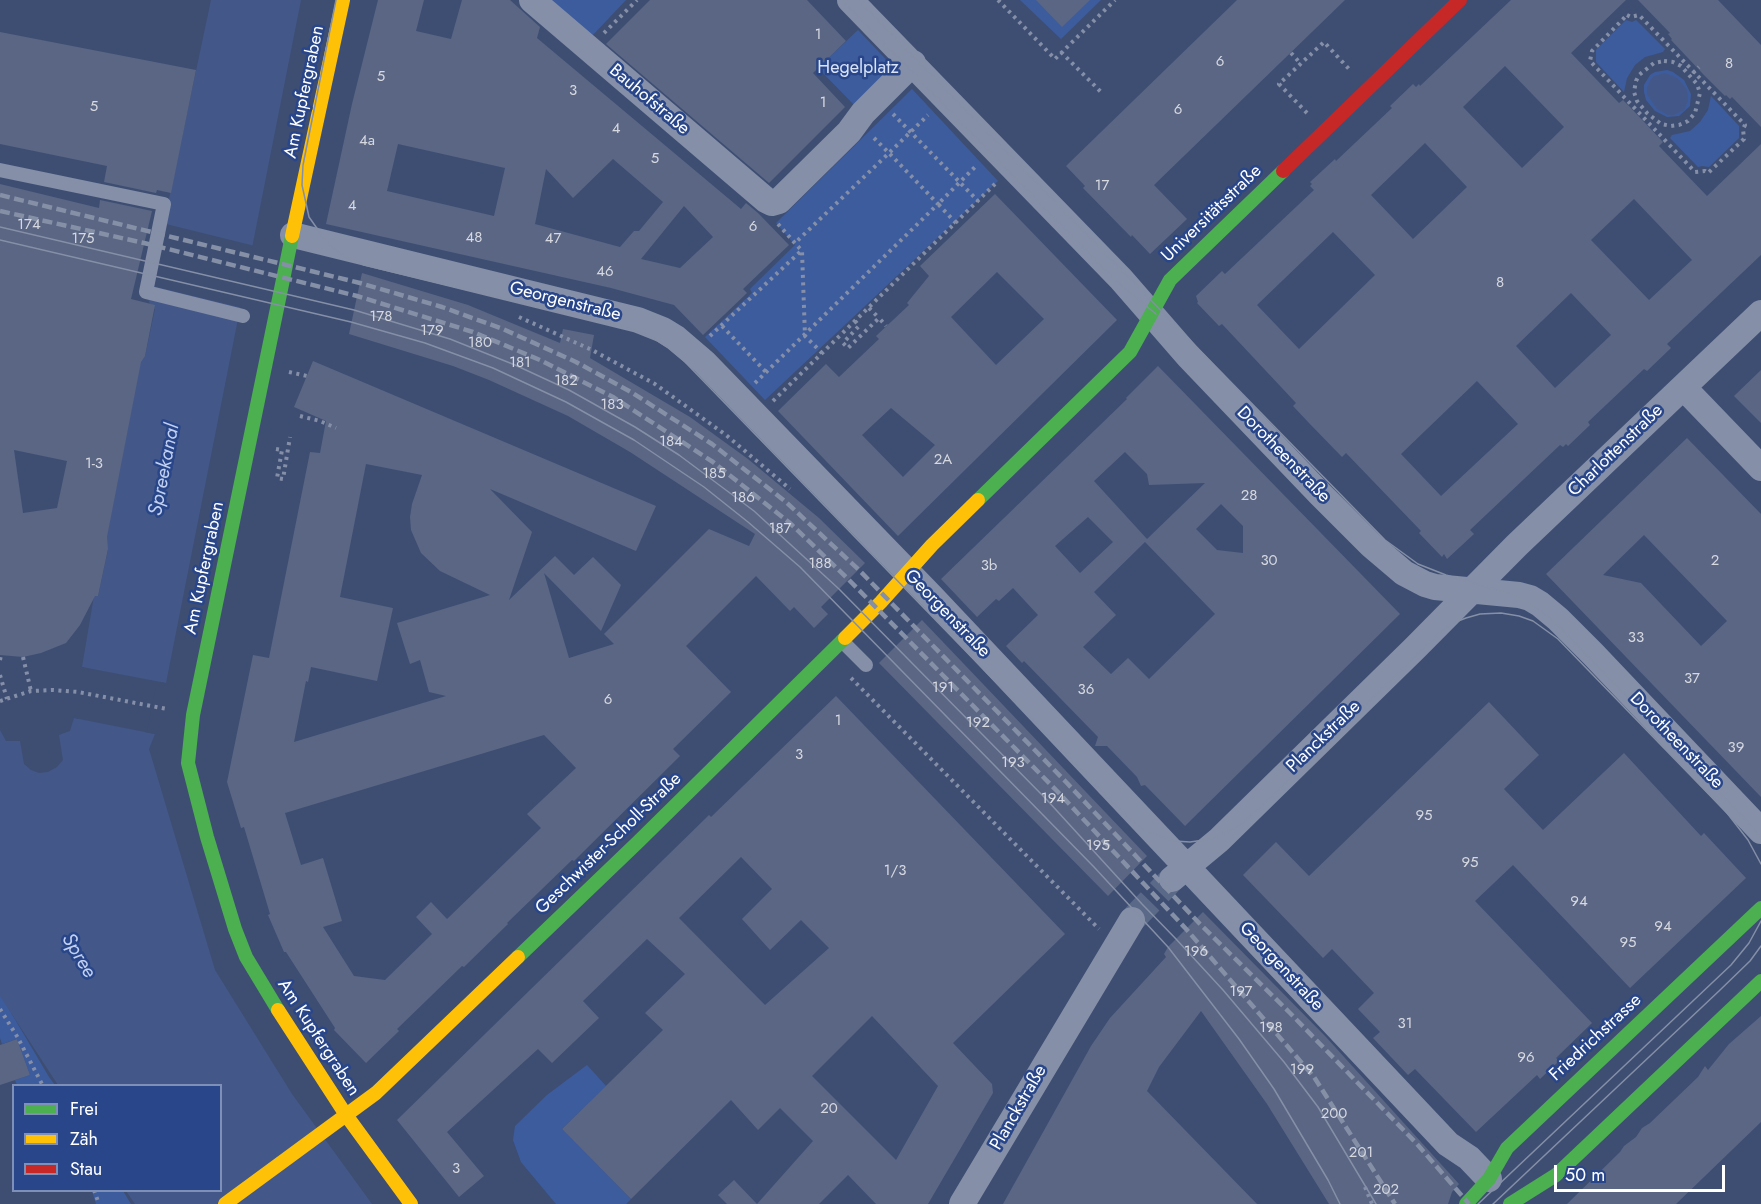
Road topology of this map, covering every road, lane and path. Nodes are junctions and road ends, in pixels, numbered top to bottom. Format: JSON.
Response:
{"nodes":[{"id":1,"x":343,"y":0,"type":"edge"},
{"id":2,"x":532,"y":0,"type":"edge"},
{"id":3,"x":637,"y":0,"type":"edge"},
{"id":4,"x":850,"y":0,"type":"edge"},
{"id":5,"x":998,"y":0,"type":"edge"},
{"id":6,"x":1115,"y":0,"type":"edge"},
{"id":7,"x":1460,"y":0,"type":"edge"},
{"id":8,"x":589,"y":49,"type":"junction"},
{"id":9,"x":1062,"y":52,"type":"junction"},
{"id":10,"x":1291,"y":53,"type":"dead end"},
{"id":11,"x":913,"y":63,"type":"junction"},
{"id":12,"x":1301,"y":64,"type":"junction"},
{"id":13,"x":1699,"y":67,"type":"dead end"},
{"id":14,"x":1352,"y":71,"type":"dead end"},
{"id":15,"x":1692,"y":74,"type":"junction"},
{"id":16,"x":1103,"y":94,"type":"dead end"},
{"id":17,"x":946,"y":97,"type":"junction"},
{"id":18,"x":878,"y":99,"type":"junction"},
{"id":19,"x":1637,"y":100,"type":"junction"},
{"id":20,"x":1631,"y":106,"type":"junction"},
{"id":21,"x":1307,"y":114,"type":"dead end"},
{"id":22,"x":1661,"y":124,"type":"junction"},
{"id":23,"x":1655,"y":131,"type":"junction"},
{"id":24,"x":910,"y":132,"type":"junction"},
{"id":25,"x":995,"y":148,"type":"junction"},
{"id":26,"x":889,"y":153,"type":"junction"},
{"id":27,"x":1013,"y":167,"type":"junction"},
{"id":28,"x":0,"y":170,"type":"edge"},
{"id":29,"x":960,"y":182,"type":"junction"},
{"id":30,"x":978,"y":201,"type":"junction"},
{"id":31,"x":769,"y":202,"type":"junction"},
{"id":32,"x":938,"y":204,"type":"junction"},
{"id":33,"x":956,"y":223,"type":"junction"},
{"id":34,"x":293,"y":235,"type":"junction"},
{"id":35,"x":795,"y":243,"type":"junction"},
{"id":36,"x":802,"y":251,"type":"junction"},
{"id":37,"x":869,"y":308,"type":"junction"},
{"id":38,"x":1761,"y":313,"type":"edge"},
{"id":39,"x":1151,"y":314,"type":"junction"},
{"id":40,"x":243,"y":316,"type":"dead end"},
{"id":41,"x":516,"y":316,"type":"dead end"},
{"id":42,"x":879,"y":318,"type":"junction"},
{"id":43,"x":855,"y":321,"type":"junction"},
{"id":44,"x":722,"y":326,"type":"junction"},
{"id":45,"x":886,"y":326,"type":"dead end"},
{"id":46,"x":805,"y":336,"type":"junction"},
{"id":47,"x":706,"y":341,"type":"dead end"},
{"id":48,"x":822,"y":353,"type":"junction"},
{"id":49,"x":766,"y":372,"type":"junction"},
{"id":50,"x":293,"y":373,"type":"dead end"},
{"id":51,"x":307,"y":376,"type":"dead end"},
{"id":52,"x":750,"y":387,"type":"dead end"},
{"id":53,"x":1683,"y":387,"type":"junction"},
{"id":54,"x":768,"y":405,"type":"dead end"},
{"id":55,"x":300,"y":416,"type":"dead end"},
{"id":56,"x":336,"y":428,"type":"dead end"},
{"id":57,"x":290,"y":437,"type":"dead end"},
{"id":58,"x":282,"y":450,"type":"dead end"},
{"id":59,"x":1761,"y":468,"type":"edge"},
{"id":60,"x":796,"y":493,"type":"dead end"},
{"id":61,"x":908,"y":573,"type":"junction"},
{"id":62,"x":1472,"y":590,"type":"junction"},
{"id":63,"x":842,"y":641,"type":"junction"},
{"id":64,"x":23,"y":657,"type":"dead end"},
{"id":65,"x":866,"y":665,"type":"dead end"},
{"id":66,"x":0,"y":675,"type":"edge"},
{"id":67,"x":852,"y":679,"type":"dead end"},
{"id":68,"x":31,"y":691,"type":"junction"},
{"id":69,"x":7,"y":699,"type":"junction"},
{"id":70,"x":0,"y":701,"type":"edge"},
{"id":71,"x":161,"y":708,"type":"dead end"},
{"id":72,"x":1761,"y":831,"type":"edge"},
{"id":73,"x":1179,"y":873,"type":"junction"},
{"id":74,"x":1761,"y":908,"type":"edge"},
{"id":75,"x":1132,"y":920,"type":"tunnel mouth"},
{"id":76,"x":1099,"y":929,"type":"dead end"},
{"id":77,"x":1761,"y":981,"type":"edge"},
{"id":78,"x":0,"y":1009,"type":"edge"},
{"id":79,"x":43,"y":1084,"type":"edge"},
{"id":80,"x":346,"y":1115,"type":"junction"},
{"id":81,"x":1490,"y":1179,"type":"junction"},
{"id":82,"x":1365,"y":1187,"type":"dead end"},
{"id":83,"x":1514,"y":1203,"type":"edge"},
{"id":84,"x":225,"y":1204,"type":"edge"},
{"id":85,"x":411,"y":1204,"type":"edge"},
{"id":86,"x":962,"y":1204,"type":"edge"},
{"id":87,"x":1372,"y":1204,"type":"edge"},
{"id":88,"x":1466,"y":1204,"type":"edge"}],
"edges":[{"from":1,"to":34,"type":"street","name":"Am Kupfergraben"},
{"from":2,"to":8,"type":"street","name":"Bauhofstraße"},
{"from":3,"to":8,"type":"path"},
{"from":4,"to":11,"type":"street","name":"Dorotheenstraße"},
{"from":5,"to":9,"type":"path"},
{"from":6,"to":9,"type":"path"},
{"from":7,"to":39,"type":"street","name":"Universitätsstraße"},
{"from":8,"to":31,"type":"street","name":"Bauhofstraße"},
{"from":9,"to":16,"type":"path"},
{"from":10,"to":12,"type":"path"},
{"from":11,"to":17,"type":"street","name":"Dorotheenstraße"},
{"from":11,"to":18,"type":"street"},
{"from":12,"to":14,"type":"path"},
{"from":12,"to":21,"type":"path"},
{"from":13,"to":15,"type":"path"},
{"from":15,"to":19,"type":"path"},
{"from":15,"to":20,"type":"path"},
{"from":15,"to":22,"type":"path"},
{"from":15,"to":23,"type":"path"},
{"from":17,"to":24,"type":"path"},
{"from":17,"to":25,"type":"street","name":"Dorotheenstraße"},
{"from":18,"to":24,"type":"path"},
{"from":18,"to":31,"type":"street"},
{"from":19,"to":20,"type":"path"},
{"from":19,"to":22,"type":"path"},
{"from":20,"to":23,"type":"path"},
{"from":22,"to":23,"type":"path"},
{"from":24,"to":26,"type":"path"},
{"from":24,"to":29,"type":"path"},
{"from":25,"to":27,"type":"street","name":"Dorotheenstraße"},
{"from":25,"to":29,"type":"path"},
{"from":26,"to":32,"type":"path"},
{"from":26,"to":35,"type":"path"},
{"from":27,"to":30,"type":"path"},
{"from":27,"to":39,"type":"street","name":"Dorotheenstraße"},
{"from":28,"to":40,"type":"lane"},
{"from":29,"to":30,"type":"path"},
{"from":29,"to":32,"type":"path"},
{"from":30,"to":33,"type":"path"},
{"from":31,"to":35,"type":"path"},
{"from":32,"to":33,"type":"path"},
{"from":32,"to":46,"type":"path"},
{"from":33,"to":37,"type":"path"},
{"from":34,"to":61,"type":"street","name":"Georgenstraße"},
{"from":34,"to":80,"type":"street","name":"Am Kupfergraben"},
{"from":35,"to":36,"type":"path"},
{"from":36,"to":44,"type":"path"},
{"from":36,"to":46,"type":"path"},
{"from":37,"to":42,"type":"path"},
{"from":37,"to":43,"type":"path"},
{"from":38,"to":53,"type":"street","name":"Charlottenstraße"},
{"from":39,"to":61,"type":"street","name":"Universitätsstraße"},
{"from":39,"to":62,"type":"street","name":"Dorotheenstraße"},
{"from":41,"to":60,"type":"path"},
{"from":42,"to":43,"type":"path"},
{"from":42,"to":45,"type":"path"},
{"from":43,"to":48,"type":"path"},
{"from":44,"to":47,"type":"path"},
{"from":44,"to":49,"type":"path"},
{"from":46,"to":48,"type":"path"},
{"from":46,"to":49,"type":"path"},
{"from":48,"to":54,"type":"path"},
{"from":49,"to":52,"type":"path"},
{"from":50,"to":51,"type":"path"},
{"from":53,"to":59,"type":"street"},
{"from":53,"to":62,"type":"street","name":"Charlottenstraße"},
{"from":55,"to":56,"type":"path"},
{"from":57,"to":58,"type":"path"},
{"from":61,"to":63,"type":"street","name":"Geschwister-Scholl-Straße"},
{"from":61,"to":73,"type":"street","name":"Georgenstraße"},
{"from":62,"to":72,"type":"street","name":"Dorotheenstraße"},
{"from":62,"to":73,"type":"street","name":"Planckstraße"},
{"from":63,"to":65,"type":"lane"},
{"from":63,"to":80,"type":"street","name":"Geschwister-Scholl-Straße"},
{"from":64,"to":68,"type":"path"},
{"from":66,"to":69,"type":"path"},
{"from":67,"to":76,"type":"path"},
{"from":68,"to":69,"type":"path"},
{"from":68,"to":71,"type":"path"},
{"from":69,"to":70,"type":"path"},
{"from":73,"to":81,"type":"street","name":"Georgenstraße"},
{"from":74,"to":81,"type":"street","name":"Friedrichstrasse"},
{"from":75,"to":86,"type":"street","name":"Planckstraße"},
{"from":77,"to":83,"type":"street"},
{"from":78,"to":79,"type":"path"},
{"from":80,"to":84,"type":"street","name":"Geschwister-Scholl-Straße"},
{"from":80,"to":85,"type":"street","name":"Am Kupfergraben"},
{"from":81,"to":88,"type":"street","name":"Friedrichstrasse"},
{"from":82,"to":87,"type":"path"}]}
